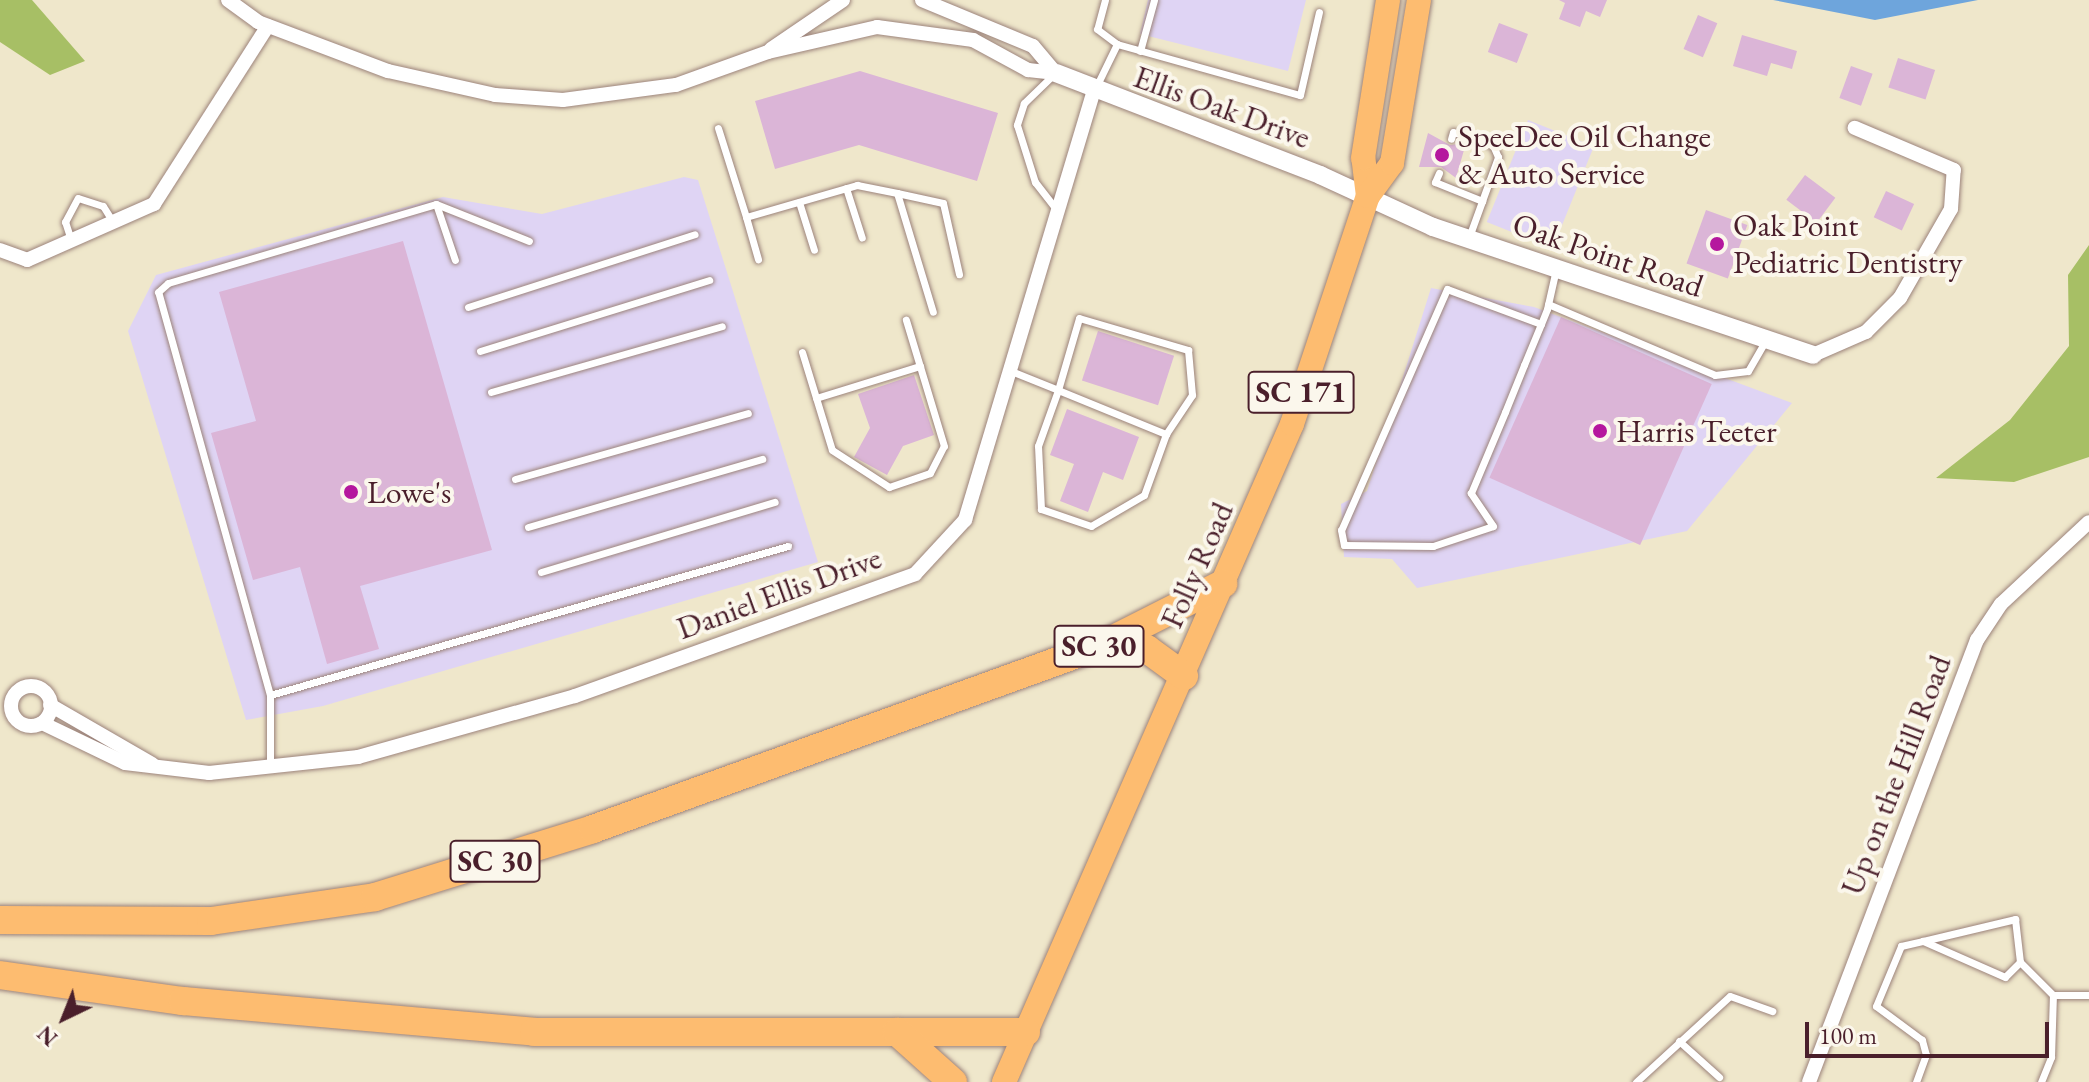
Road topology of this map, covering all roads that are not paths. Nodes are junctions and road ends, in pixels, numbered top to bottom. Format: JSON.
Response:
{"nodes":[{"id":1,"x":228,"y":0,"type":"edge"},
{"id":2,"x":843,"y":0,"type":"edge"},
{"id":3,"x":922,"y":0,"type":"edge"},
{"id":4,"x":1105,"y":0,"type":"edge"},
{"id":5,"x":1154,"y":0,"type":"edge"},
{"id":6,"x":1388,"y":0,"type":"edge"},
{"id":7,"x":1419,"y":0,"type":"edge"},
{"id":8,"x":1319,"y":12,"type":"dead end"},
{"id":9,"x":268,"y":26,"type":"junction"},
{"id":10,"x":1117,"y":44,"type":"junction"},
{"id":11,"x":1140,"y":51,"type":"junction"},
{"id":12,"x":768,"y":52,"type":"junction"},
{"id":13,"x":1056,"y":73,"type":"junction"},
{"id":14,"x":1093,"y":92,"type":"junction"},
{"id":15,"x":718,"y":128,"type":"dead end"},
{"id":16,"x":1855,"y":128,"type":"dead end"},
{"id":17,"x":1451,"y":139,"type":"dead end"},
{"id":18,"x":1439,"y":173,"type":"dead end"},
{"id":19,"x":846,"y":188,"type":"junction"},
{"id":20,"x":897,"y":193,"type":"junction"},
{"id":21,"x":1368,"y":196,"type":"junction"},
{"id":22,"x":1482,"y":201,"type":"junction"},
{"id":23,"x":799,"y":202,"type":"junction"},
{"id":24,"x":436,"y":204,"type":"junction"},
{"id":25,"x":1058,"y":211,"type":"junction"},
{"id":26,"x":746,"y":217,"type":"junction"},
{"id":27,"x":113,"y":222,"type":"junction"},
{"id":28,"x":695,"y":234,"type":"dead end"},
{"id":29,"x":862,"y":238,"type":"dead end"},
{"id":30,"x":1468,"y":239,"type":"junction"},
{"id":31,"x":72,"y":240,"type":"junction"},
{"id":32,"x":529,"y":241,"type":"dead end"},
{"id":33,"x":0,"y":250,"type":"edge"},
{"id":34,"x":814,"y":250,"type":"dead end"},
{"id":35,"x":758,"y":259,"type":"dead end"},
{"id":36,"x":455,"y":260,"type":"dead end"},
{"id":37,"x":1556,"y":267,"type":"junction"},
{"id":38,"x":959,"y":274,"type":"dead end"},
{"id":39,"x":709,"y":280,"type":"dead end"},
{"id":40,"x":1548,"y":304,"type":"junction"},
{"id":41,"x":468,"y":307,"type":"dead end"},
{"id":42,"x":933,"y":312,"type":"dead end"},
{"id":43,"x":906,"y":320,"type":"dead end"},
{"id":44,"x":1541,"y":324,"type":"junction"},
{"id":45,"x":722,"y":326,"type":"dead end"},
{"id":46,"x":1764,"y":343,"type":"junction"},
{"id":47,"x":480,"y":351,"type":"dead end"},
{"id":48,"x":802,"y":352,"type":"dead end"},
{"id":49,"x":1813,"y":355,"type":"joint"},
{"id":50,"x":920,"y":366,"type":"junction"},
{"id":51,"x":1011,"y":371,"type":"junction"},
{"id":52,"x":1058,"y":390,"type":"junction"},
{"id":53,"x":491,"y":392,"type":"dead end"},
{"id":54,"x":816,"y":398,"type":"junction"},
{"id":55,"x":748,"y":413,"type":"dead end"},
{"id":56,"x":1166,"y":434,"type":"junction"},
{"id":57,"x":762,"y":459,"type":"dead end"},
{"id":58,"x":515,"y":479,"type":"dead end"},
{"id":59,"x":775,"y":502,"type":"dead end"},
{"id":60,"x":2089,"y":522,"type":"edge"},
{"id":61,"x":528,"y":527,"type":"dead end"},
{"id":62,"x":788,"y":546,"type":"dead end"},
{"id":63,"x":541,"y":572,"type":"dead end"},
{"id":64,"x":1223,"y":584,"type":"junction"},
{"id":65,"x":1093,"y":648,"type":"junction"},
{"id":66,"x":1184,"y":676,"type":"junction"},
{"id":67,"x":270,"y":695,"type":"junction"},
{"id":68,"x":6,"y":699,"type":"edge"},
{"id":69,"x":50,"y":705,"type":"junction"},
{"id":70,"x":42,"y":723,"type":"junction"},
{"id":71,"x":156,"y":767,"type":"junction"},
{"id":72,"x":270,"y":769,"type":"junction"},
{"id":73,"x":0,"y":920,"type":"edge"},
{"id":74,"x":1923,"y":941,"type":"junction"},
{"id":75,"x":2020,"y":962,"type":"junction"},
{"id":76,"x":0,"y":975,"type":"edge"},
{"id":77,"x":2053,"y":995,"type":"junction"},
{"id":78,"x":2089,"y":995,"type":"edge"},
{"id":79,"x":1772,"y":1011,"type":"dead end"},
{"id":80,"x":897,"y":1032,"type":"junction"},
{"id":81,"x":1026,"y":1032,"type":"junction"},
{"id":82,"x":1679,"y":1041,"type":"junction"},
{"id":83,"x":1719,"y":1077,"type":"dead end"},
{"id":84,"x":953,"y":1082,"type":"edge"},
{"id":85,"x":1004,"y":1082,"type":"edge"},
{"id":86,"x":1636,"y":1082,"type":"edge"},
{"id":87,"x":1809,"y":1082,"type":"edge"},
{"id":88,"x":1916,"y":1082,"type":"edge"},
{"id":89,"x":2041,"y":1082,"type":"edge"}],
"edges":[{"from":1,"to":9,"type":"street","name":"Ellis Oak Drive"},
{"from":2,"to":12,"type":"street","name":"Ellis Oak Drive"},
{"from":3,"to":13,"type":"street","name":"Ellis Oak Drive"},
{"from":4,"to":10,"type":"lane"},
{"from":5,"to":11,"type":"lane"},
{"from":6,"to":21,"type":"main road","name":"Folly Road","number":"SC 171"},
{"from":7,"to":21,"type":"main road","name":"Folly Road","number":"SC 171"},
{"from":8,"to":11,"type":"lane"},
{"from":9,"to":12,"type":"street","name":"Ellis Oak Drive"},
{"from":9,"to":27,"type":"street"},
{"from":10,"to":11,"type":"lane"},
{"from":10,"to":14,"type":"lane"},
{"from":12,"to":13,"type":"street","name":"Ellis Oak Drive"},
{"from":13,"to":14,"type":"street","name":"Ellis Oak Drive"},
{"from":13,"to":25,"type":"lane"},
{"from":14,"to":21,"type":"street","name":"Ellis Oak Drive"},
{"from":14,"to":25,"type":"street","name":"Daniel Ellis Drive"},
{"from":15,"to":26,"type":"lane"},
{"from":16,"to":49,"type":"street","name":"Oak Point Road"},
{"from":17,"to":22,"type":"lane"},
{"from":18,"to":22,"type":"lane"},
{"from":19,"to":20,"type":"lane"},
{"from":19,"to":23,"type":"lane"},
{"from":19,"to":29,"type":"lane"},
{"from":20,"to":38,"type":"lane"},
{"from":20,"to":42,"type":"lane"},
{"from":21,"to":30,"type":"street","name":"Oak Point Road"},
{"from":21,"to":64,"type":"main road","name":"Folly Road","number":"SC 171"},
{"from":22,"to":30,"type":"lane"},
{"from":23,"to":26,"type":"lane"},
{"from":23,"to":34,"type":"lane"},
{"from":24,"to":32,"type":"lane"},
{"from":24,"to":36,"type":"lane"},
{"from":24,"to":67,"type":"lane"},
{"from":25,"to":51,"type":"street","name":"Daniel Ellis Drive"},
{"from":26,"to":35,"type":"lane"},
{"from":27,"to":31,"type":"street"},
{"from":27,"to":31,"type":"lane"},
{"from":28,"to":41,"type":"lane"},
{"from":30,"to":37,"type":"street","name":"Oak Point Road"},
{"from":31,"to":33,"type":"street"},
{"from":37,"to":40,"type":"lane"},
{"from":37,"to":46,"type":"street","name":"Oak Point Road"},
{"from":39,"to":47,"type":"lane"},
{"from":40,"to":44,"type":"lane"},
{"from":40,"to":46,"type":"lane"},
{"from":43,"to":50,"type":"lane"},
{"from":44,"to":44,"type":"lane"},
{"from":45,"to":53,"type":"lane"},
{"from":46,"to":49,"type":"street","name":"Oak Point Road"},
{"from":48,"to":54,"type":"lane"},
{"from":50,"to":54,"type":"lane"},
{"from":50,"to":54,"type":"lane"},
{"from":51,"to":52,"type":"lane"},
{"from":51,"to":72,"type":"street","name":"Daniel Ellis Drive"},
{"from":52,"to":56,"type":"lane"},
{"from":52,"to":56,"type":"lane"},
{"from":52,"to":56,"type":"lane"},
{"from":55,"to":58,"type":"lane"},
{"from":57,"to":61,"type":"lane"},
{"from":59,"to":63,"type":"lane"},
{"from":60,"to":87,"type":"street","name":"Up on the Hill Road"},
{"from":62,"to":67,"type":"lane"},
{"from":64,"to":65,"type":"highway","number":"SC 30"},
{"from":64,"to":66,"type":"main road","name":"Folly Road","number":"SC 171"},
{"from":65,"to":66,"type":"highway"},
{"from":65,"to":73,"type":"highway","number":"SC 30"},
{"from":66,"to":81,"type":"main road","name":"Folly Road","number":"SC 171"},
{"from":67,"to":72,"type":"lane"},
{"from":68,"to":69,"type":"street","name":"Daniel Ellis Drive"},
{"from":68,"to":70,"type":"street","name":"Daniel Ellis Drive"},
{"from":69,"to":70,"type":"street"},
{"from":69,"to":71,"type":"street","name":"Daniel Ellis Drive"},
{"from":70,"to":71,"type":"street","name":"Daniel Ellis Drive"},
{"from":71,"to":72,"type":"street","name":"Daniel Ellis Drive"},
{"from":74,"to":75,"type":"lane"},
{"from":74,"to":75,"type":"lane"},
{"from":74,"to":88,"type":"lane"},
{"from":75,"to":77,"type":"lane"},
{"from":76,"to":80,"type":"highway"},
{"from":77,"to":78,"type":"lane"},
{"from":77,"to":89,"type":"lane"},
{"from":79,"to":82,"type":"lane"},
{"from":80,"to":81,"type":"highway"},
{"from":80,"to":84,"type":"highway"},
{"from":81,"to":85,"type":"main road","name":"Folly Road"},
{"from":82,"to":83,"type":"lane"},
{"from":82,"to":86,"type":"lane"}]}
